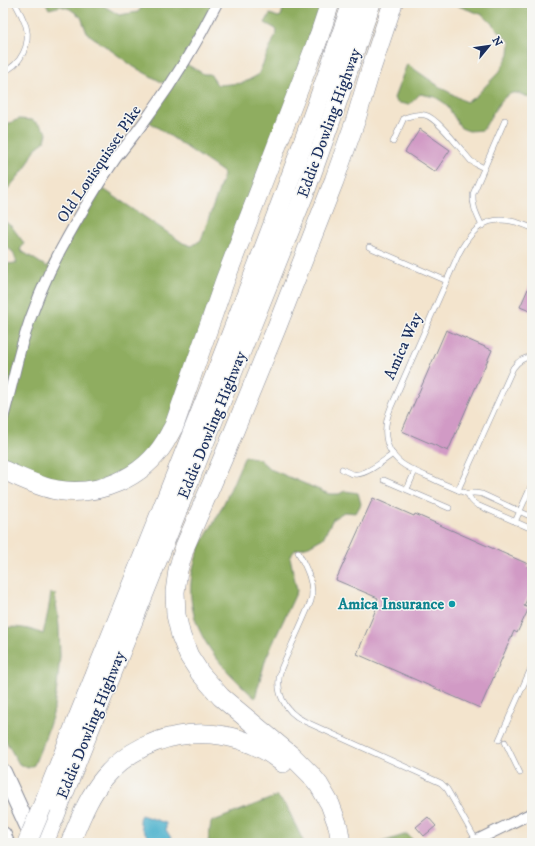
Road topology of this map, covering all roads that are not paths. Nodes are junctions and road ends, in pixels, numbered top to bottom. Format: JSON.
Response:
{"nodes":[{"id":1,"x":15,"y":3,"type":"edge"},
{"id":2,"x":217,"y":3,"type":"edge"},
{"id":3,"x":330,"y":3,"type":"edge"},
{"id":4,"x":352,"y":3,"type":"edge"},
{"id":5,"x":371,"y":3,"type":"edge"},
{"id":6,"x":393,"y":3,"type":"edge"},
{"id":7,"x":319,"y":36,"type":"junction"},
{"id":8,"x":3,"y":72,"type":"edge"},
{"id":9,"x":370,"y":72,"type":"junction"},
{"id":10,"x":505,"y":120,"type":"dead end"},
{"id":11,"x":393,"y":142,"type":"dead end"},
{"id":12,"x":484,"y":168,"type":"junction"},
{"id":13,"x":482,"y":226,"type":"junction"},
{"id":14,"x":532,"y":228,"type":"edge"},
{"id":15,"x":369,"y":247,"type":"dead end"},
{"id":16,"x":447,"y":281,"type":"junction"},
{"id":17,"x":532,"y":357,"type":"edge"},
{"id":18,"x":3,"y":418,"type":"edge"},
{"id":19,"x":393,"y":454,"type":"junction"},
{"id":20,"x":6,"y":469,"type":"edge"},
{"id":21,"x":342,"y":469,"type":"dead end"},
{"id":22,"x":415,"y":471,"type":"junction"},
{"id":23,"x":384,"y":480,"type":"dead end"},
{"id":24,"x":532,"y":484,"type":"edge"},
{"id":25,"x":407,"y":489,"type":"junction"},
{"id":26,"x":458,"y":490,"type":"junction"},
{"id":27,"x":168,"y":494,"type":"junction"},
{"id":28,"x":468,"y":494,"type":"junction"},
{"id":29,"x":448,"y":508,"type":"dead end"},
{"id":30,"x":520,"y":512,"type":"junction"},
{"id":31,"x":532,"y":517,"type":"edge"},
{"id":32,"x":515,"y":522,"type":"junction"},
{"id":33,"x":532,"y":530,"type":"edge"},
{"id":34,"x":298,"y":552,"type":"dead end"},
{"id":35,"x":121,"y":649,"type":"junction"},
{"id":36,"x":532,"y":666,"type":"edge"},
{"id":37,"x":499,"y":740,"type":"dead end"},
{"id":38,"x":505,"y":742,"type":"dead end"},
{"id":39,"x":3,"y":772,"type":"edge"},
{"id":40,"x":520,"y":773,"type":"dead end"},
{"id":41,"x":532,"y":813,"type":"edge"},
{"id":42,"x":3,"y":835,"type":"edge"},
{"id":43,"x":47,"y":835,"type":"edge"},
{"id":44,"x":474,"y":842,"type":"edge"},
{"id":45,"x":6,"y":843,"type":"edge"},
{"id":46,"x":28,"y":843,"type":"edge"},
{"id":47,"x":36,"y":843,"type":"edge"},
{"id":48,"x":70,"y":843,"type":"edge"},
{"id":49,"x":330,"y":843,"type":"edge"},
{"id":50,"x":341,"y":843,"type":"edge"}],
"edges":[{"from":1,"to":8,"type":"lane"},
{"from":2,"to":18,"type":"street","name":"Old Louisquisset Pike"},
{"from":3,"to":7,"type":"highway"},
{"from":4,"to":27,"type":"highway","name":"Eddie Dowling Highway"},
{"from":5,"to":35,"type":"highway","name":"Eddie Dowling Highway"},
{"from":6,"to":9,"type":"highway"},
{"from":7,"to":20,"type":"highway"},
{"from":7,"to":27,"type":"highway"},
{"from":9,"to":35,"type":"highway"},
{"from":9,"to":50,"type":"highway"},
{"from":10,"to":12,"type":"lane"},
{"from":11,"to":12,"type":"lane"},
{"from":12,"to":13,"type":"lane"},
{"from":13,"to":14,"type":"lane","name":"Amica Way"},
{"from":13,"to":16,"type":"lane","name":"Amica Way"},
{"from":15,"to":16,"type":"lane"},
{"from":16,"to":19,"type":"lane","name":"Amica Way"},
{"from":17,"to":26,"type":"lane"},
{"from":19,"to":21,"type":"lane"},
{"from":19,"to":22,"type":"lane","name":"Amica Way"},
{"from":22,"to":25,"type":"lane"},
{"from":22,"to":26,"type":"lane","name":"Amica Way"},
{"from":23,"to":25,"type":"lane"},
{"from":24,"to":30,"type":"lane"},
{"from":25,"to":29,"type":"lane"},
{"from":26,"to":28,"type":"lane","name":"Amica Way"},
{"from":27,"to":46,"type":"highway","name":"Eddie Dowling Highway","bridge":true},
{"from":28,"to":30,"type":"lane","name":"Amica Way"},
{"from":28,"to":32,"type":"lane","name":"Amica Way"},
{"from":30,"to":31,"type":"lane","name":"Amica Way"},
{"from":30,"to":32,"type":"lane"},
{"from":32,"to":33,"type":"lane","name":"Amica Way"},
{"from":34,"to":44,"type":"lane"},
{"from":35,"to":43,"type":"highway","name":"Eddie Dowling Highway"},
{"from":36,"to":37,"type":"lane"},
{"from":38,"to":40,"type":"lane"},
{"from":39,"to":47,"type":"main road"},
{"from":41,"to":44,"type":"street"},
{"from":42,"to":45,"type":"main road"},
{"from":48,"to":49,"type":"highway"}]}
